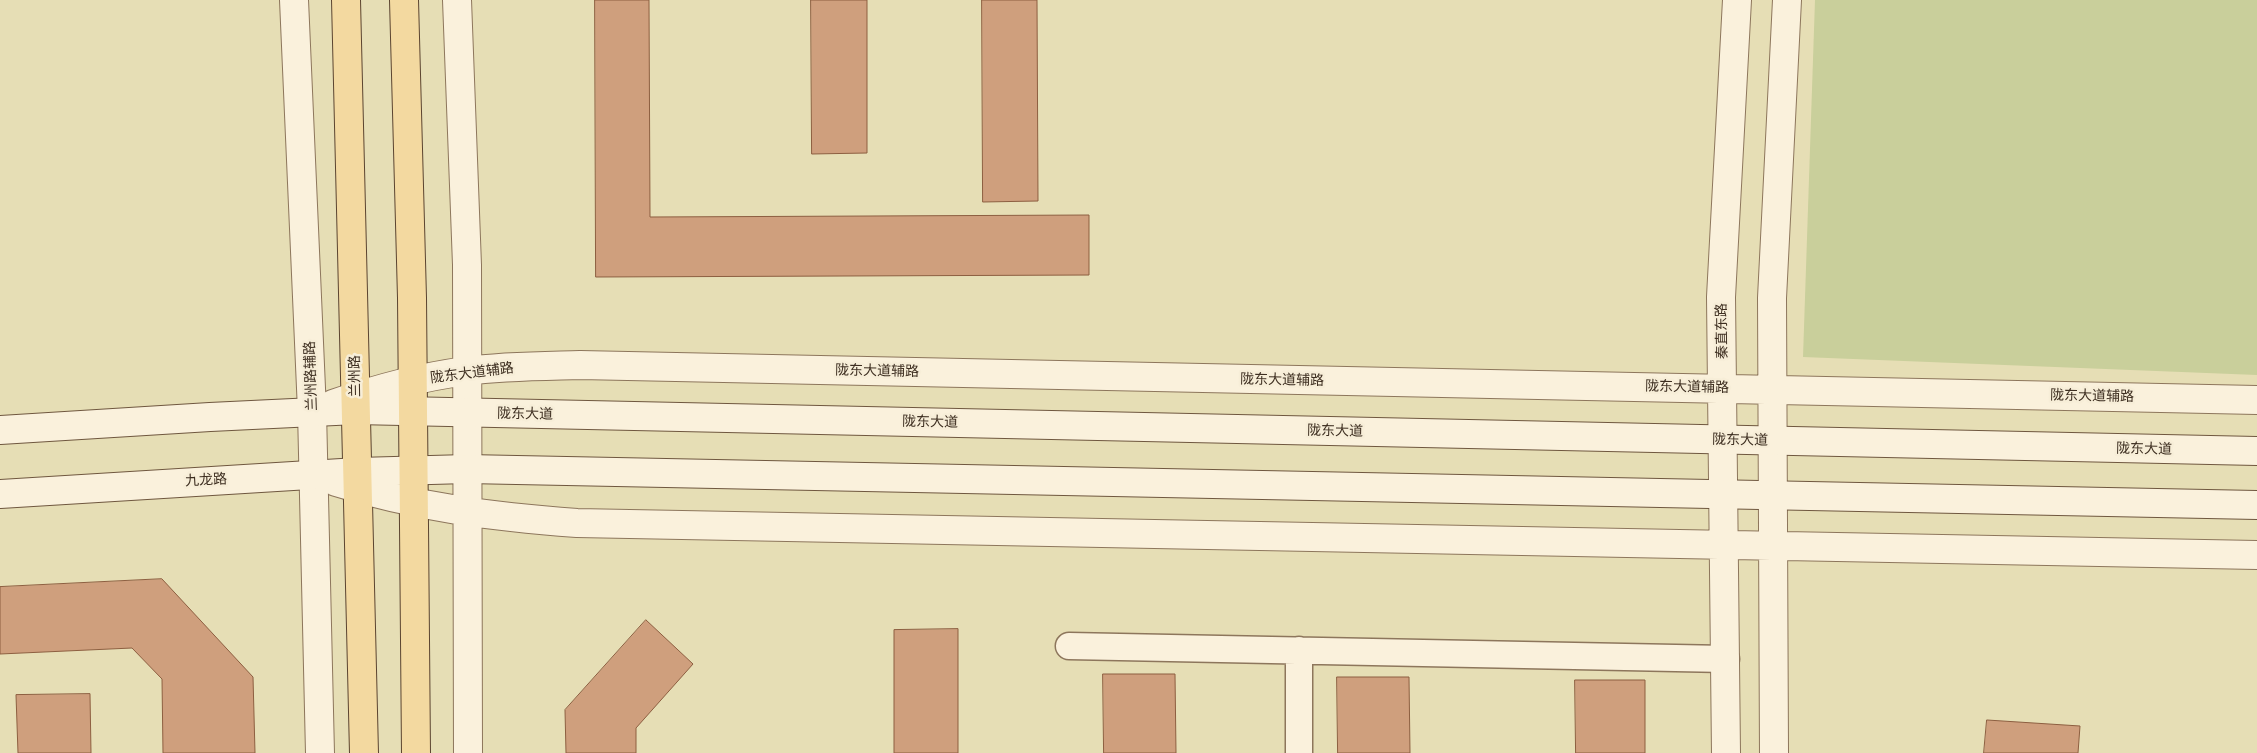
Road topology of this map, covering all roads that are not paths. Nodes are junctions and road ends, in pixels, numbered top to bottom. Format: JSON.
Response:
{"nodes":[{"id":1,"x":294,"y":0,"type":"edge"},
{"id":2,"x":346,"y":0,"type":"edge"},
{"id":3,"x":404,"y":0,"type":"edge"},
{"id":4,"x":457,"y":0,"type":"edge"},
{"id":5,"x":1737,"y":0,"type":"edge"},
{"id":6,"x":1788,"y":0,"type":"edge"},
{"id":7,"x":466,"y":371,"type":"junction"},
{"id":8,"x":412,"y":381,"type":"junction"},
{"id":9,"x":1723,"y":388,"type":"junction"},
{"id":10,"x":1772,"y":388,"type":"junction"},
{"id":11,"x":2257,"y":400,"type":"edge"},
{"id":12,"x":356,"y":403,"type":"junction"},
{"id":13,"x":312,"y":411,"type":"junction"},
{"id":14,"x":412,"y":411,"type":"junction"},
{"id":15,"x":467,"y":413,"type":"junction"},
{"id":16,"x":0,"y":430,"type":"edge"},
{"id":17,"x":1724,"y":440,"type":"junction"},
{"id":18,"x":1772,"y":441,"type":"junction"},
{"id":19,"x":2257,"y":452,"type":"edge"},
{"id":20,"x":467,"y":469,"type":"junction"},
{"id":21,"x":413,"y":470,"type":"junction"},
{"id":22,"x":314,"y":474,"type":"junction"},
{"id":23,"x":358,"y":480,"type":"junction"},
{"id":24,"x":0,"y":494,"type":"edge"},
{"id":25,"x":1724,"y":494,"type":"junction"},
{"id":26,"x":1773,"y":495,"type":"junction"},
{"id":27,"x":413,"y":502,"type":"junction"},
{"id":28,"x":2257,"y":505,"type":"edge"},
{"id":29,"x":467,"y":513,"type":"junction"},
{"id":30,"x":1725,"y":545,"type":"junction"},
{"id":31,"x":1773,"y":546,"type":"junction"},
{"id":32,"x":2257,"y":555,"type":"edge"},
{"id":33,"x":1069,"y":646,"type":"dead end"},
{"id":34,"x":1299,"y":650,"type":"junction"},
{"id":35,"x":1726,"y":659,"type":"junction"},
{"id":36,"x":320,"y":753,"type":"edge"},
{"id":37,"x":364,"y":753,"type":"edge"},
{"id":38,"x":416,"y":753,"type":"edge"},
{"id":39,"x":468,"y":753,"type":"edge"},
{"id":40,"x":1299,"y":753,"type":"edge"},
{"id":41,"x":1726,"y":753,"type":"edge"},
{"id":42,"x":1774,"y":753,"type":"edge"}],
"edges":[{"from":1,"to":13,"type":"street","name":"兰州路辅路"},
{"from":2,"to":12,"type":"main road","name":"兰州路"},
{"from":3,"to":8,"type":"main road"},
{"from":4,"to":7,"type":"street"},
{"from":5,"to":9,"type":"street","name":"秦直东路"},
{"from":6,"to":10,"type":"street"},
{"from":7,"to":8,"type":"street","name":"陇东大道辅路"},
{"from":7,"to":9,"type":"street","name":"陇东大道辅路"},
{"from":7,"to":15,"type":"street"},
{"from":8,"to":12,"type":"street","name":"陇东大道辅路"},
{"from":8,"to":14,"type":"main road"},
{"from":9,"to":10,"type":"street","name":"陇东大道辅路"},
{"from":9,"to":17,"type":"street","name":"秦直东路"},
{"from":10,"to":11,"type":"street","name":"陇东大道辅路"},
{"from":10,"to":18,"type":"street"},
{"from":12,"to":13,"type":"street","name":"陇东大道辅路"},
{"from":12,"to":14,"type":"street"},
{"from":12,"to":23,"type":"main road","name":"兰州路"},
{"from":13,"to":16,"type":"street"},
{"from":13,"to":22,"type":"street","name":"兰州路辅路"},
{"from":14,"to":15,"type":"street","name":"陇东大道"},
{"from":14,"to":21,"type":"main road"},
{"from":15,"to":17,"type":"street","name":"陇东大道"},
{"from":15,"to":20,"type":"street"},
{"from":17,"to":18,"type":"street","name":"陇东大道"},
{"from":17,"to":25,"type":"street","name":"秦直东路"},
{"from":18,"to":19,"type":"street","name":"陇东大道"},
{"from":18,"to":26,"type":"street"},
{"from":20,"to":21,"type":"street"},
{"from":20,"to":25,"type":"street"},
{"from":20,"to":29,"type":"street"},
{"from":21,"to":23,"type":"street","name":"九龙路"},
{"from":21,"to":27,"type":"main road"},
{"from":22,"to":23,"type":"street","name":"九龙路"},
{"from":22,"to":24,"type":"street","name":"九龙路"},
{"from":22,"to":36,"type":"street","name":"兰州路辅路"},
{"from":23,"to":27,"type":"street"},
{"from":23,"to":37,"type":"main road","name":"兰州路"},
{"from":25,"to":26,"type":"street"},
{"from":25,"to":30,"type":"street","name":"秦直东路"},
{"from":26,"to":28,"type":"street"},
{"from":26,"to":31,"type":"street"},
{"from":27,"to":29,"type":"street"},
{"from":27,"to":38,"type":"main road"},
{"from":29,"to":30,"type":"street"},
{"from":29,"to":39,"type":"street"},
{"from":30,"to":31,"type":"street"},
{"from":30,"to":35,"type":"street","name":"秦直东路"},
{"from":31,"to":32,"type":"street"},
{"from":31,"to":42,"type":"street"},
{"from":33,"to":34,"type":"street"},
{"from":34,"to":35,"type":"street"},
{"from":34,"to":40,"type":"street"},
{"from":35,"to":41,"type":"street","name":"秦直东路"}]}
